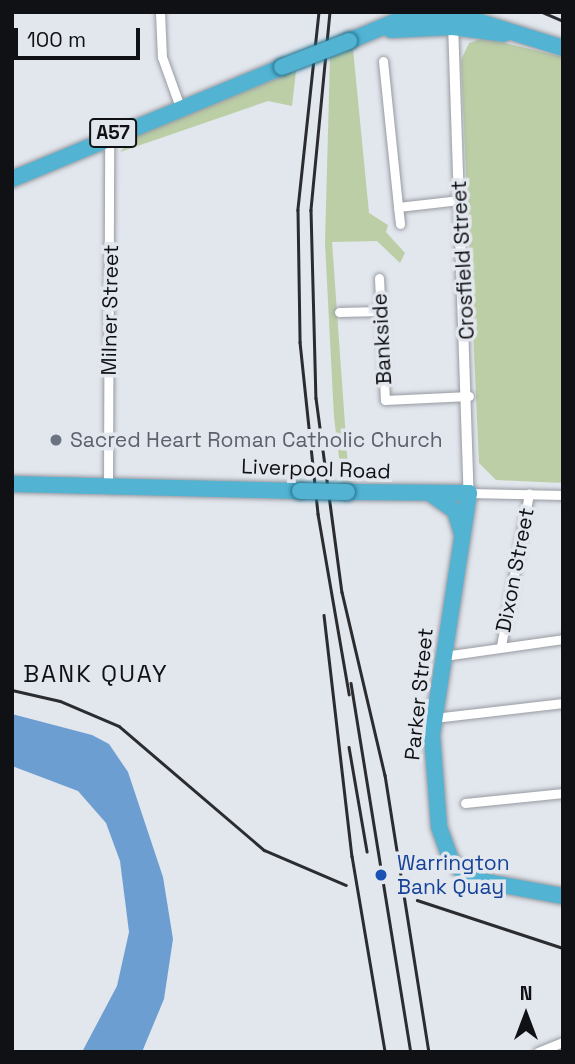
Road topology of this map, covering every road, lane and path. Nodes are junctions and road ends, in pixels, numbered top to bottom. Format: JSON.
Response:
{"nodes":[{"id":1,"x":160,"y":12,"type":"edge"},
{"id":2,"x":454,"y":18,"type":"edge"},
{"id":3,"x":563,"y":48,"type":"edge"},
{"id":4,"x":372,"y":69,"type":"dead end"},
{"id":5,"x":180,"y":107,"type":"junction"},
{"id":6,"x":109,"y":135,"type":"junction"},
{"id":7,"x":12,"y":179,"type":"edge"},
{"id":8,"x":460,"y":200,"type":"junction"},
{"id":9,"x":398,"y":206,"type":"junction"},
{"id":10,"x":400,"y":224,"type":"dead end"},
{"id":11,"x":379,"y":278,"type":"dead end"},
{"id":12,"x":381,"y":311,"type":"junction"},
{"id":13,"x":339,"y":312,"type":"dead end"},
{"id":14,"x":469,"y":396,"type":"junction"},
{"id":15,"x":12,"y":484,"type":"edge"},
{"id":16,"x":108,"y":485,"type":"junction"},
{"id":17,"x":162,"y":485,"type":"junction"},
{"id":18,"x":76,"y":487,"type":"junction"},
{"id":19,"x":420,"y":492,"type":"junction"},
{"id":20,"x":469,"y":493,"type":"junction"},
{"id":21,"x":529,"y":494,"type":"junction"},
{"id":22,"x":563,"y":495,"type":"edge"},
{"id":23,"x":462,"y":537,"type":"junction"},
{"id":24,"x":563,"y":639,"type":"edge"},
{"id":25,"x":501,"y":646,"type":"junction"},
{"id":26,"x":443,"y":656,"type":"junction"},
{"id":27,"x":563,"y":703,"type":"edge"},
{"id":28,"x":434,"y":718,"type":"junction"},
{"id":29,"x":563,"y":793,"type":"edge"},
{"id":30,"x":465,"y":803,"type":"dead end"},
{"id":31,"x":563,"y":896,"type":"edge"},
{"id":32,"x":563,"y":1042,"type":"edge"},
{"id":33,"x":538,"y":1052,"type":"edge"}],
"edges":[{"from":1,"to":5,"type":"street"},
{"from":2,"to":3,"type":"highway","number":"A57"},
{"from":2,"to":5,"type":"highway","number":"A57","bridge":true},
{"from":2,"to":8,"type":"street","name":"Crosfield Street"},
{"from":4,"to":9,"type":"street"},
{"from":5,"to":6,"type":"highway","number":"A57"},
{"from":6,"to":7,"type":"highway","number":"A57"},
{"from":6,"to":16,"type":"street","name":"Milner Street"},
{"from":8,"to":9,"type":"street"},
{"from":8,"to":14,"type":"street","name":"Crosfield Street"},
{"from":9,"to":10,"type":"street"},
{"from":11,"to":12,"type":"street","name":"Bankside"},
{"from":12,"to":13,"type":"street"},
{"from":12,"to":14,"type":"street","name":"Bankside"},
{"from":14,"to":20,"type":"street","name":"Crosfield Street"},
{"from":15,"to":18,"type":"highway","name":"Liverpool Road"},
{"from":16,"to":17,"type":"highway","name":"Liverpool Road"},
{"from":16,"to":18,"type":"highway","name":"Liverpool Road"},
{"from":17,"to":18,"type":"highway","name":"Liverpool Road"},
{"from":17,"to":19,"type":"highway","name":"Liverpool Road","bridge":true},
{"from":19,"to":20,"type":"highway","name":"Liverpool Road"},
{"from":19,"to":23,"type":"highway"},
{"from":20,"to":21,"type":"street"},
{"from":20,"to":23,"type":"highway","name":"Parker Street"},
{"from":21,"to":22,"type":"street"},
{"from":21,"to":25,"type":"street","name":"Dixon Street"},
{"from":23,"to":26,"type":"highway","name":"Parker Street"},
{"from":24,"to":25,"type":"street"},
{"from":25,"to":26,"type":"street"},
{"from":26,"to":28,"type":"highway","name":"Parker Street"},
{"from":27,"to":28,"type":"street"},
{"from":28,"to":31,"type":"highway","name":"Parker Street"},
{"from":29,"to":30,"type":"street"},
{"from":32,"to":33,"type":"street"}]}
